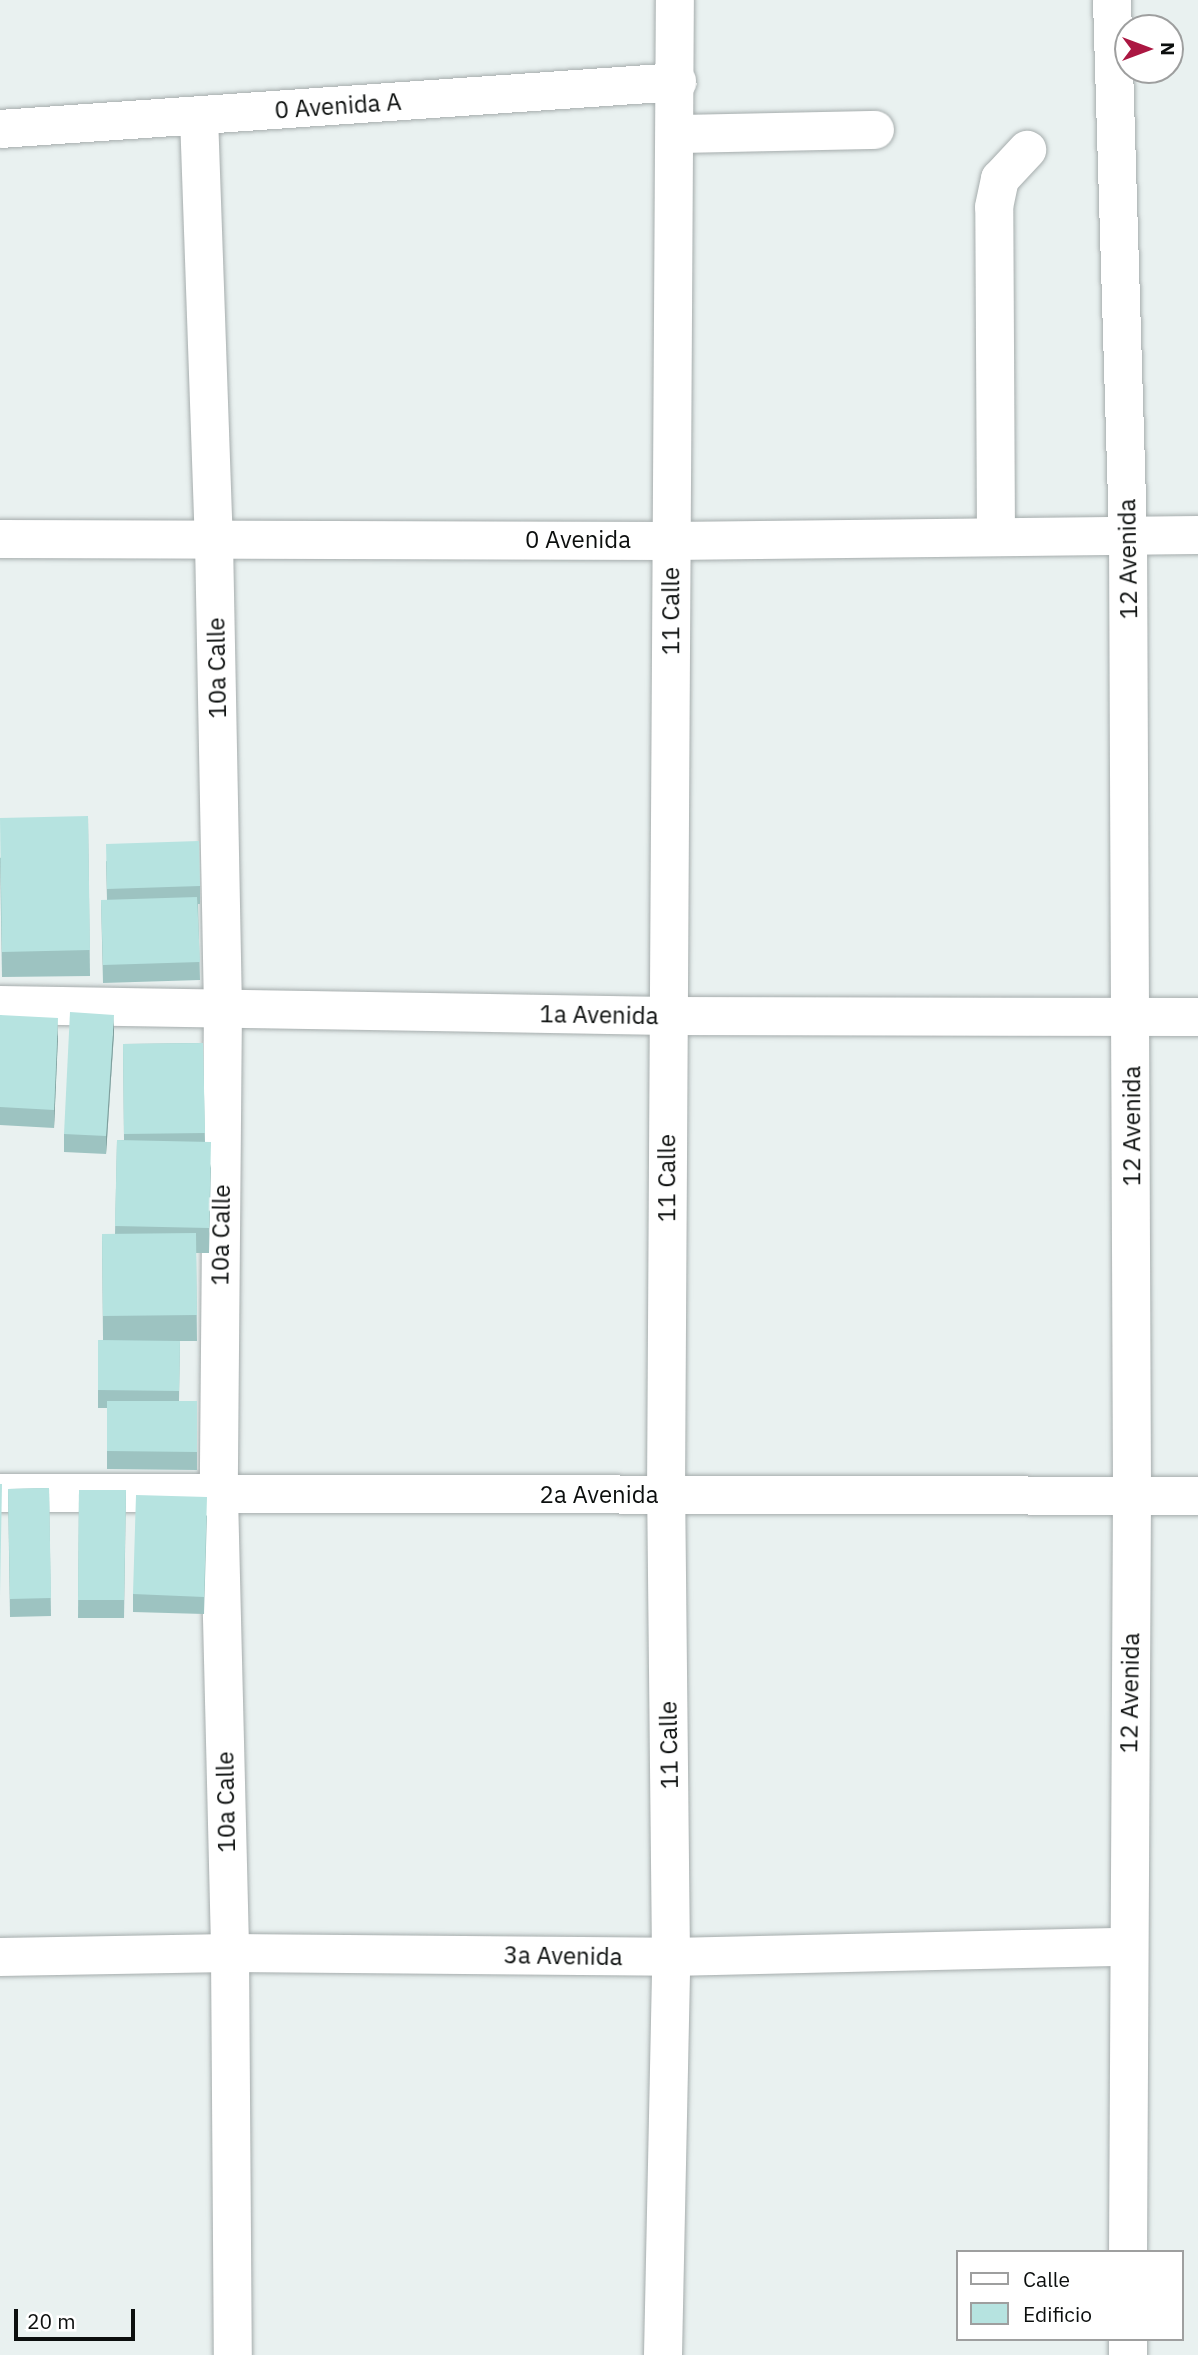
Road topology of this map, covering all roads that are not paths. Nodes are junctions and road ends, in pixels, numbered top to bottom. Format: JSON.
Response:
{"nodes":[{"id":1,"x":676,"y":0,"type":"edge"},
{"id":2,"x":1112,"y":0,"type":"edge"},
{"id":3,"x":677,"y":82,"type":"junction"},
{"id":4,"x":199,"y":116,"type":"junction"},
{"id":5,"x":0,"y":129,"type":"edge"},
{"id":6,"x":874,"y":130,"type":"dead end"},
{"id":7,"x":676,"y":134,"type":"junction"},
{"id":8,"x":1027,"y":150,"type":"dead end"},
{"id":9,"x":1128,"y":534,"type":"junction"},
{"id":10,"x":1198,"y":535,"type":"edge"},
{"id":11,"x":996,"y":536,"type":"junction"},
{"id":12,"x":0,"y":539,"type":"edge"},
{"id":13,"x":214,"y":541,"type":"junction"},
{"id":14,"x":671,"y":541,"type":"junction"},
{"id":15,"x":0,"y":1005,"type":"edge"},
{"id":16,"x":223,"y":1006,"type":"junction"},
{"id":17,"x":668,"y":1016,"type":"junction"},
{"id":18,"x":1198,"y":1017,"type":"edge"},
{"id":19,"x":1132,"y":1018,"type":"junction"},
{"id":20,"x":0,"y":1493,"type":"edge"},
{"id":21,"x":666,"y":1494,"type":"junction"},
{"id":22,"x":1132,"y":1494,"type":"junction"},
{"id":23,"x":219,"y":1496,"type":"junction"},
{"id":24,"x":1198,"y":1496,"type":"edge"},
{"id":25,"x":1126,"y":1947,"type":"junction"},
{"id":26,"x":230,"y":1953,"type":"junction"},
{"id":27,"x":0,"y":1956,"type":"edge"},
{"id":28,"x":671,"y":1957,"type":"junction"},
{"id":29,"x":1128,"y":2250,"type":"edge"},
{"id":30,"x":233,"y":2355,"type":"edge"},
{"id":31,"x":663,"y":2355,"type":"edge"}],
"edges":[{"from":1,"to":3,"type":"street","name":"11 Calle"},
{"from":2,"to":9,"type":"street","name":"12 Avenida"},
{"from":3,"to":4,"type":"street","name":"0 Avenida A"},
{"from":3,"to":7,"type":"street","name":"11 Calle"},
{"from":4,"to":5,"type":"street","name":"0 Avenida A"},
{"from":4,"to":13,"type":"street","name":"10a Calle"},
{"from":6,"to":7,"type":"street"},
{"from":7,"to":14,"type":"street","name":"11 Calle"},
{"from":8,"to":11,"type":"street"},
{"from":9,"to":10,"type":"street","name":"0 Avenida"},
{"from":9,"to":11,"type":"street","name":"0 Avenida"},
{"from":9,"to":19,"type":"street","name":"12 Avenida"},
{"from":11,"to":14,"type":"street","name":"0 Avenida"},
{"from":12,"to":13,"type":"street","name":"0 Avenida"},
{"from":13,"to":14,"type":"street","name":"0 Avenida"},
{"from":13,"to":16,"type":"street","name":"10a Calle"},
{"from":14,"to":17,"type":"street","name":"11 Calle"},
{"from":15,"to":16,"type":"street","name":"1a Avenida"},
{"from":16,"to":17,"type":"street","name":"1a Avenida"},
{"from":16,"to":23,"type":"street","name":"10a Calle"},
{"from":17,"to":19,"type":"street","name":"1a Avenida"},
{"from":17,"to":21,"type":"street","name":"11 Calle"},
{"from":18,"to":19,"type":"street","name":"1a Avenida"},
{"from":19,"to":22,"type":"street","name":"12 Avenida"},
{"from":20,"to":23,"type":"street","name":"2a Avenida"},
{"from":21,"to":22,"type":"street","name":"2a Avenida"},
{"from":21,"to":23,"type":"street","name":"2a Avenida"},
{"from":21,"to":28,"type":"street","name":"11 Calle"},
{"from":22,"to":24,"type":"street","name":"2a Avenida"},
{"from":22,"to":25,"type":"street","name":"12 Avenida"},
{"from":23,"to":26,"type":"street","name":"10a Calle"},
{"from":25,"to":28,"type":"street","name":"3a Avenida"},
{"from":25,"to":29,"type":"street","name":"12 Avenida"},
{"from":26,"to":27,"type":"street","name":"3a Avenida"},
{"from":26,"to":28,"type":"street","name":"3a Avenida"},
{"from":26,"to":30,"type":"street","name":"10a Calle"},
{"from":28,"to":31,"type":"street","name":"11 Calle"}]}
